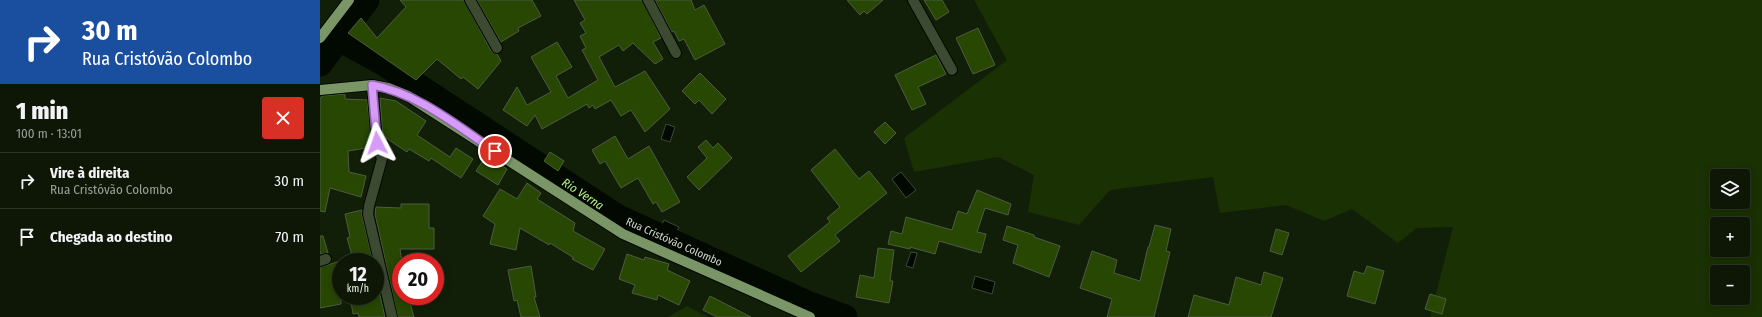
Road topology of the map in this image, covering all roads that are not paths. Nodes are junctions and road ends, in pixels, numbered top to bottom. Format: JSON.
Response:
{"nodes":[{"id":1,"x":349,"y":0,"type":"edge"},
{"id":2,"x":470,"y":0,"type":"edge"},
{"id":3,"x":648,"y":0,"type":"edge"},
{"id":4,"x":913,"y":0,"type":"edge"},
{"id":5,"x":320,"y":38,"type":"edge"},
{"id":6,"x":497,"y":48,"type":"dead end"},
{"id":7,"x":676,"y":53,"type":"dead end"},
{"id":8,"x":952,"y":70,"type":"dead end"},
{"id":9,"x":372,"y":85,"type":"junction"},
{"id":10,"x":320,"y":90,"type":"edge"},
{"id":11,"x":392,"y":317,"type":"edge"},
{"id":12,"x":810,"y":317,"type":"edge"}],
"edges":[{"from":1,"to":5,"type":"main road"},
{"from":2,"to":6,"type":"street"},
{"from":3,"to":7,"type":"street"},
{"from":4,"to":8,"type":"street"},
{"from":9,"to":10,"type":"main road","name":"Rua Cristóvão Colombo"},
{"from":9,"to":11,"type":"street"},
{"from":9,"to":12,"type":"main road","name":"Rua Cristóvão Colombo"}]}
